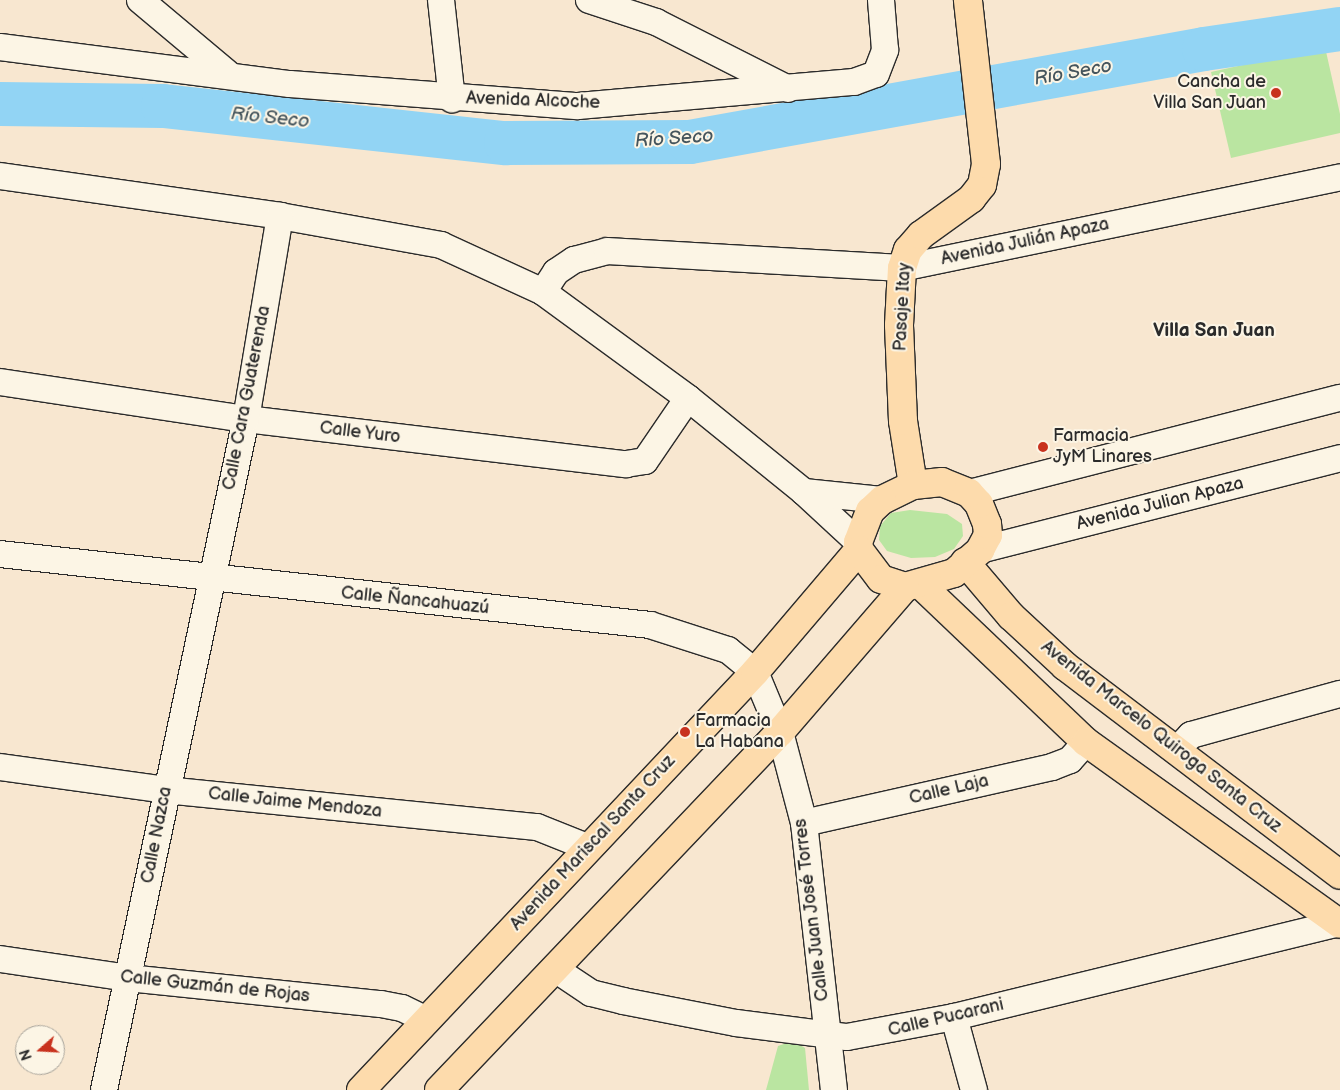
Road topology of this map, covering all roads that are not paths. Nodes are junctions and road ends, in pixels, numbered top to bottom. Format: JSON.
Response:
{"nodes":[{"id":1,"x":441,"y":0,"type":"edge"},
{"id":2,"x":588,"y":0,"type":"edge"},
{"id":3,"x":881,"y":0,"type":"edge"},
{"id":4,"x":968,"y":0,"type":"edge"},
{"id":5,"x":146,"y":2,"type":"edge"},
{"id":6,"x":655,"y":11,"type":"edge"},
{"id":7,"x":0,"y":47,"type":"edge"},
{"id":8,"x":227,"y":73,"type":"junction"},
{"id":9,"x":789,"y":89,"type":"junction"},
{"id":10,"x":452,"y":98,"type":"junction"},
{"id":11,"x":0,"y":176,"type":"edge"},
{"id":12,"x":1340,"y":176,"type":"edge"},
{"id":13,"x":280,"y":216,"type":"junction"},
{"id":14,"x":902,"y":268,"type":"junction"},
{"id":15,"x":543,"y":292,"type":"junction"},
{"id":16,"x":0,"y":382,"type":"edge"},
{"id":17,"x":688,"y":398,"type":"junction"},
{"id":18,"x":1340,"y":398,"type":"edge"},
{"id":19,"x":246,"y":419,"type":"junction"},
{"id":20,"x":1340,"y":458,"type":"edge"},
{"id":21,"x":913,"y":485,"type":"junction"},
{"id":22,"x":804,"y":492,"type":"junction"},
{"id":23,"x":969,"y":493,"type":"junction"},
{"id":24,"x":882,"y":500,"type":"junction"},
{"id":25,"x":859,"y":546,"type":"junction"},
{"id":26,"x":0,"y":554,"type":"edge"},
{"id":27,"x":973,"y":556,"type":"junction"},
{"id":28,"x":210,"y":579,"type":"junction"},
{"id":29,"x":912,"y":585,"type":"junction"},
{"id":30,"x":755,"y":672,"type":"junction"},
{"id":31,"x":1340,"y":694,"type":"edge"},
{"id":32,"x":780,"y":732,"type":"junction"},
{"id":33,"x":1086,"y":742,"type":"junction"},
{"id":34,"x":1176,"y":751,"type":"junction"},
{"id":35,"x":0,"y":767,"type":"edge"},
{"id":36,"x":165,"y":790,"type":"junction"},
{"id":37,"x":804,"y":823,"type":"junction"},
{"id":38,"x":587,"y":847,"type":"junction"},
{"id":39,"x":1340,"y":875,"type":"edge"},
{"id":40,"x":1339,"y":923,"type":"edge"},
{"id":41,"x":0,"y":959,"type":"edge"},
{"id":42,"x":555,"y":969,"type":"junction"},
{"id":43,"x":128,"y":978,"type":"junction"},
{"id":44,"x":954,"y":1016,"type":"junction"},
{"id":45,"x":427,"y":1020,"type":"junction"},
{"id":46,"x":828,"y":1036,"type":"junction"},
{"id":47,"x":104,"y":1090,"type":"edge"},
{"id":48,"x":361,"y":1090,"type":"edge"},
{"id":49,"x":440,"y":1090,"type":"edge"},
{"id":50,"x":834,"y":1090,"type":"edge"},
{"id":51,"x":974,"y":1090,"type":"edge"}],
"edges":[{"from":1,"to":10,"type":"street"},
{"from":2,"to":6,"type":"street"},
{"from":3,"to":9,"type":"street","name":"Avenida Alcoche"},
{"from":4,"to":14,"type":"main road","name":"Pasaje Itay"},
{"from":5,"to":8,"type":"street"},
{"from":6,"to":9,"type":"street"},
{"from":7,"to":8,"type":"street","name":"Avenida Alcoche"},
{"from":8,"to":10,"type":"street","name":"Avenida Alcoche"},
{"from":9,"to":10,"type":"street","name":"Avenida Alcoche"},
{"from":11,"to":13,"type":"street"},
{"from":12,"to":14,"type":"street","name":"Avenida Julián Apaza"},
{"from":13,"to":15,"type":"street"},
{"from":13,"to":19,"type":"street","name":"Calle Cara Guaterenda"},
{"from":14,"to":15,"type":"street","name":"Avenida Julián Apaza"},
{"from":14,"to":21,"type":"main road","name":"Pasaje Itay"},
{"from":15,"to":17,"type":"street"},
{"from":16,"to":19,"type":"street","name":"Calle Yuro"},
{"from":17,"to":19,"type":"street","name":"Calle Yuro"},
{"from":17,"to":22,"type":"street"},
{"from":18,"to":23,"type":"street"},
{"from":19,"to":28,"type":"street","name":"Calle Cara Guaterenda"},
{"from":20,"to":27,"type":"street","name":"Avenida Julian Apaza"},
{"from":21,"to":23,"type":"main road"},
{"from":21,"to":24,"type":"main road","name":"Avenida Mariscal Santa Cruz"},
{"from":22,"to":24,"type":"street"},
{"from":22,"to":25,"type":"street"},
{"from":23,"to":27,"type":"main road"},
{"from":24,"to":25,"type":"main road","name":"Avenida Mariscal Santa Cruz"},
{"from":25,"to":29,"type":"main road"},
{"from":25,"to":30,"type":"main road","name":"Avenida Mariscal Santa Cruz"},
{"from":26,"to":28,"type":"street","name":"Calle Ñancahuazú"},
{"from":27,"to":29,"type":"main road"},
{"from":27,"to":34,"type":"main road","name":"Avenida Marcelo Quiroga Santa Cruz"},
{"from":28,"to":30,"type":"street","name":"Calle Ñancahuazú"},
{"from":28,"to":36,"type":"street","name":"Calle Nazca"},
{"from":29,"to":32,"type":"main road"},
{"from":29,"to":33,"type":"main road"},
{"from":30,"to":32,"type":"street","name":"Calle Ñancahuazú"},
{"from":30,"to":38,"type":"main road","name":"Avenida Mariscal Santa Cruz"},
{"from":31,"to":34,"type":"street"},
{"from":32,"to":37,"type":"street","name":"Calle Juan José Torres"},
{"from":32,"to":42,"type":"main road"},
{"from":33,"to":37,"type":"street","name":"Calle Laja"},
{"from":33,"to":40,"type":"main road"},
{"from":34,"to":39,"type":"main road","name":"Avenida Marcelo Quiroga Santa Cruz"},
{"from":35,"to":36,"type":"street","name":"Calle Jaime Mendoza"},
{"from":36,"to":38,"type":"street","name":"Calle Jaime Mendoza"},
{"from":36,"to":43,"type":"street","name":"Calle Nazca"},
{"from":37,"to":46,"type":"street","name":"Calle Juan José Torres"},
{"from":38,"to":45,"type":"main road","name":"Avenida Mariscal Santa Cruz"},
{"from":40,"to":44,"type":"street","name":"Calle Pucarani"},
{"from":41,"to":43,"type":"street","name":"Calle Guzmán de Rojas"},
{"from":42,"to":46,"type":"street","name":"Calle Pucarani"},
{"from":42,"to":49,"type":"main road"},
{"from":43,"to":45,"type":"street","name":"Calle Guzmán de Rojas"},
{"from":43,"to":47,"type":"street","name":"Calle Nazca"},
{"from":44,"to":46,"type":"street","name":"Calle Pucarani"},
{"from":44,"to":51,"type":"street"},
{"from":45,"to":48,"type":"main road","name":"Avenida Mariscal Santa Cruz"},
{"from":46,"to":50,"type":"street","name":"Calle Juan José Torres"}]}
